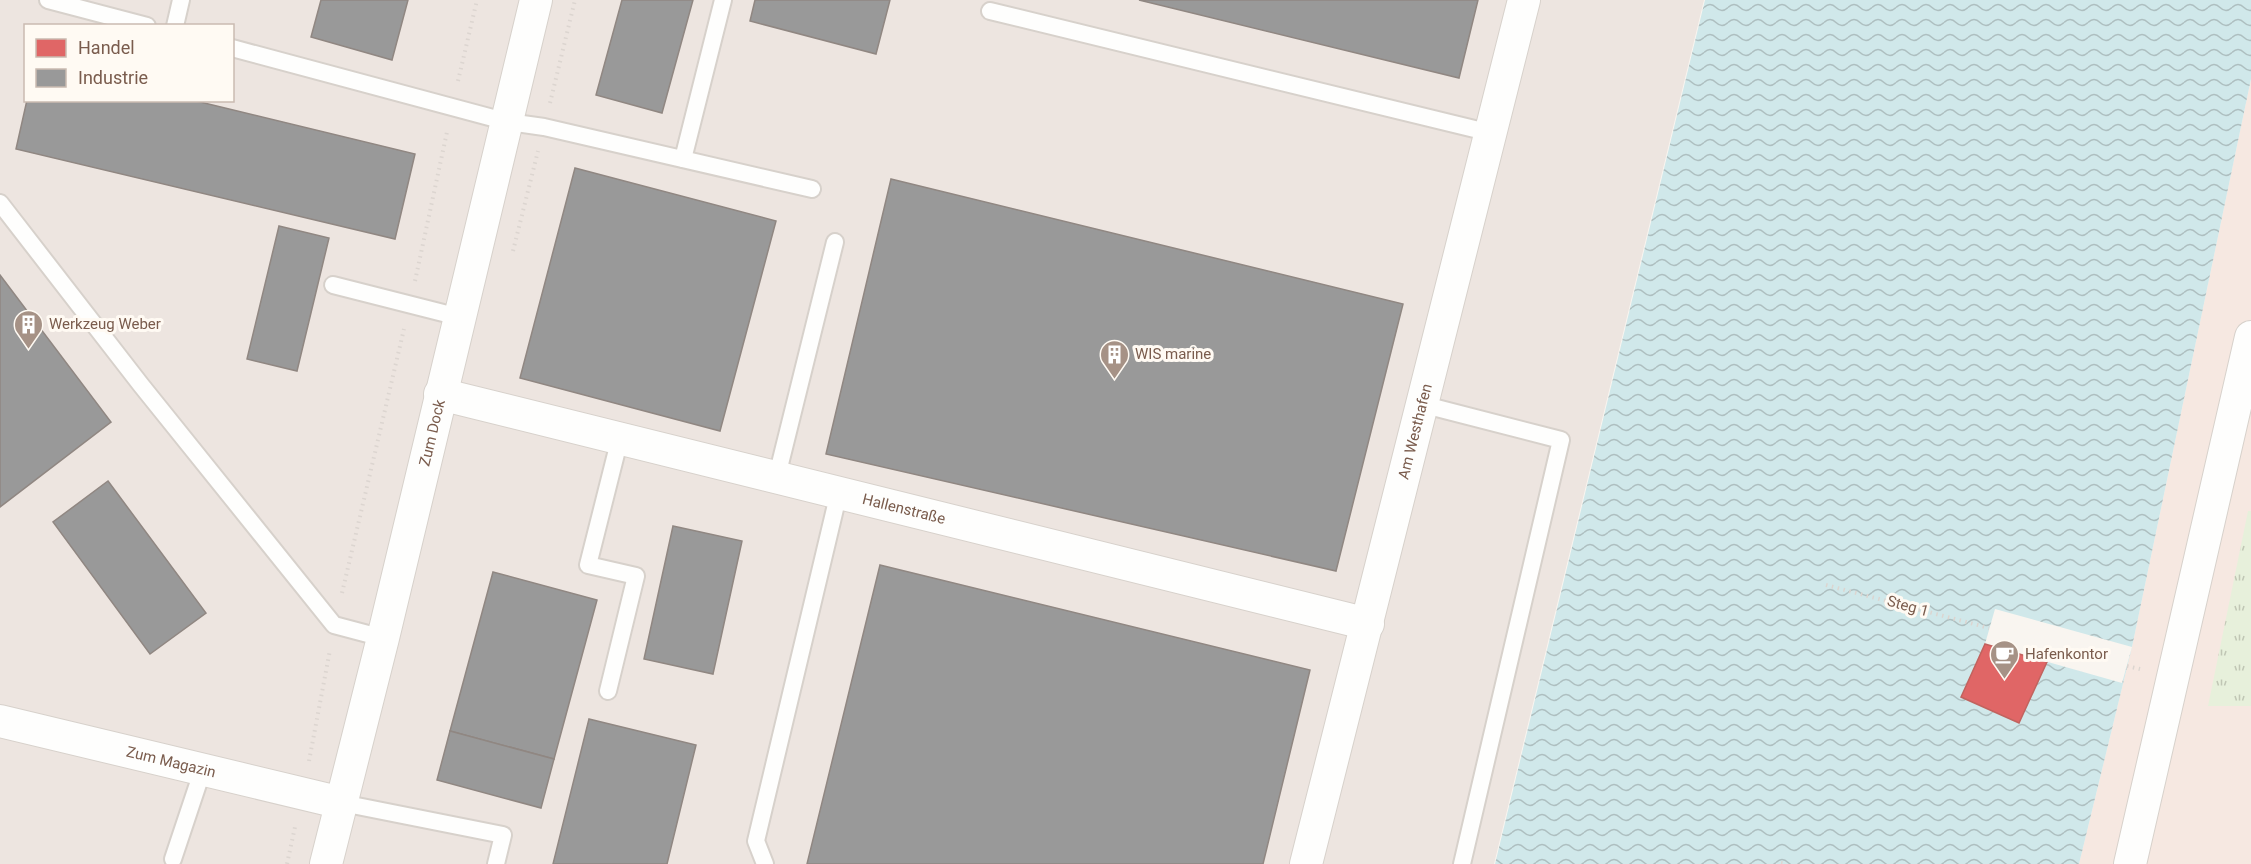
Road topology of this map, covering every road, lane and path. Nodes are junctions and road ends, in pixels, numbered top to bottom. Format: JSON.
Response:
{"nodes":[{"id":1,"x":48,"y":0,"type":"edge"},
{"id":2,"x":182,"y":0,"type":"edge"},
{"id":3,"x":477,"y":0,"type":"edge"},
{"id":4,"x":536,"y":0,"type":"edge"},
{"id":5,"x":723,"y":0,"type":"edge"},
{"id":6,"x":1524,"y":0,"type":"edge"},
{"id":7,"x":990,"y":11,"type":"dead end"},
{"id":8,"x":139,"y":24,"type":"edge"},
{"id":9,"x":176,"y":24,"type":"edge"},
{"id":10,"x":234,"y":49,"type":"edge"},
{"id":11,"x":452,"y":108,"type":"junction"},
{"id":12,"x":508,"y":122,"type":"junction"},
{"id":13,"x":1491,"y":133,"type":"junction"},
{"id":14,"x":683,"y":159,"type":"junction"},
{"id":15,"x":812,"y":189,"type":"dead end"},
{"id":16,"x":0,"y":203,"type":"edge"},
{"id":17,"x":835,"y":242,"type":"dead end"},
{"id":18,"x":333,"y":285,"type":"dead end"},
{"id":19,"x":410,"y":304,"type":"junction"},
{"id":20,"x":459,"y":317,"type":"junction"},
{"id":21,"x":2251,"y":337,"type":"edge"},
{"id":22,"x":440,"y":394,"type":"junction"},
{"id":23,"x":1421,"y":404,"type":"junction"},
{"id":24,"x":620,"y":438,"type":"junction"},
{"id":25,"x":777,"y":476,"type":"junction"},
{"id":26,"x":839,"y":492,"type":"junction"},
{"id":27,"x":1826,"y":585,"type":"dead end"},
{"id":28,"x":1368,"y":624,"type":"junction"},
{"id":29,"x":334,"y":625,"type":"junction"},
{"id":30,"x":1989,"y":628,"type":"dead end"},
{"id":31,"x":383,"y":638,"type":"junction"},
{"id":32,"x":608,"y":691,"type":"dead end"},
{"id":33,"x":0,"y":721,"type":"edge"},
{"id":34,"x":202,"y":769,"type":"junction"},
{"id":35,"x":303,"y":793,"type":"junction"},
{"id":36,"x":342,"y":803,"type":"junction"},
{"id":37,"x":173,"y":859,"type":"dead end"},
{"id":38,"x":287,"y":864,"type":"edge"},
{"id":39,"x":326,"y":864,"type":"edge"},
{"id":40,"x":496,"y":864,"type":"edge"},
{"id":41,"x":765,"y":864,"type":"edge"},
{"id":42,"x":1306,"y":864,"type":"edge"},
{"id":43,"x":1462,"y":864,"type":"edge"},
{"id":44,"x":2130,"y":864,"type":"edge"}],
"edges":[{"from":1,"to":8,"type":"lane"},
{"from":2,"to":9,"type":"lane"},
{"from":3,"to":11,"type":"path"},
{"from":4,"to":12,"type":"street","name":"Zum Dock"},
{"from":5,"to":14,"type":"lane"},
{"from":6,"to":13,"type":"street","name":"Am Westhafen"},
{"from":7,"to":13,"type":"lane"},
{"from":10,"to":11,"type":"lane"},
{"from":11,"to":12,"type":"lane"},
{"from":11,"to":19,"type":"path"},
{"from":12,"to":14,"type":"lane"},
{"from":12,"to":20,"type":"street","name":"Zum Dock"},
{"from":13,"to":23,"type":"street","name":"Am Westhafen"},
{"from":14,"to":15,"type":"lane"},
{"from":16,"to":29,"type":"lane"},
{"from":17,"to":25,"type":"lane"},
{"from":18,"to":19,"type":"lane"},
{"from":19,"to":20,"type":"lane"},
{"from":19,"to":29,"type":"path"},
{"from":20,"to":22,"type":"street","name":"Zum Dock"},
{"from":21,"to":44,"type":"street"},
{"from":22,"to":24,"type":"street","name":"Hallenstraße"},
{"from":22,"to":31,"type":"street","name":"Zum Dock"},
{"from":23,"to":28,"type":"street","name":"Am Westhafen"},
{"from":23,"to":43,"type":"lane"},
{"from":24,"to":25,"type":"street","name":"Hallenstraße"},
{"from":24,"to":32,"type":"lane"},
{"from":25,"to":26,"type":"street","name":"Hallenstraße"},
{"from":26,"to":28,"type":"street","name":"Hallenstraße"},
{"from":26,"to":41,"type":"lane"},
{"from":27,"to":30,"type":"path","name":"Steg 1"},
{"from":28,"to":42,"type":"street","name":"Am Westhafen"},
{"from":29,"to":31,"type":"lane"},
{"from":29,"to":35,"type":"path"},
{"from":31,"to":36,"type":"street","name":"Zum Dock"},
{"from":33,"to":34,"type":"street","name":"Zum Magazin"},
{"from":34,"to":35,"type":"street","name":"Zum Magazin"},
{"from":34,"to":37,"type":"lane"},
{"from":35,"to":36,"type":"street","name":"Zum Magazin"},
{"from":35,"to":38,"type":"path"},
{"from":36,"to":39,"type":"street","name":"Zum Dock"},
{"from":36,"to":40,"type":"lane"}]}
